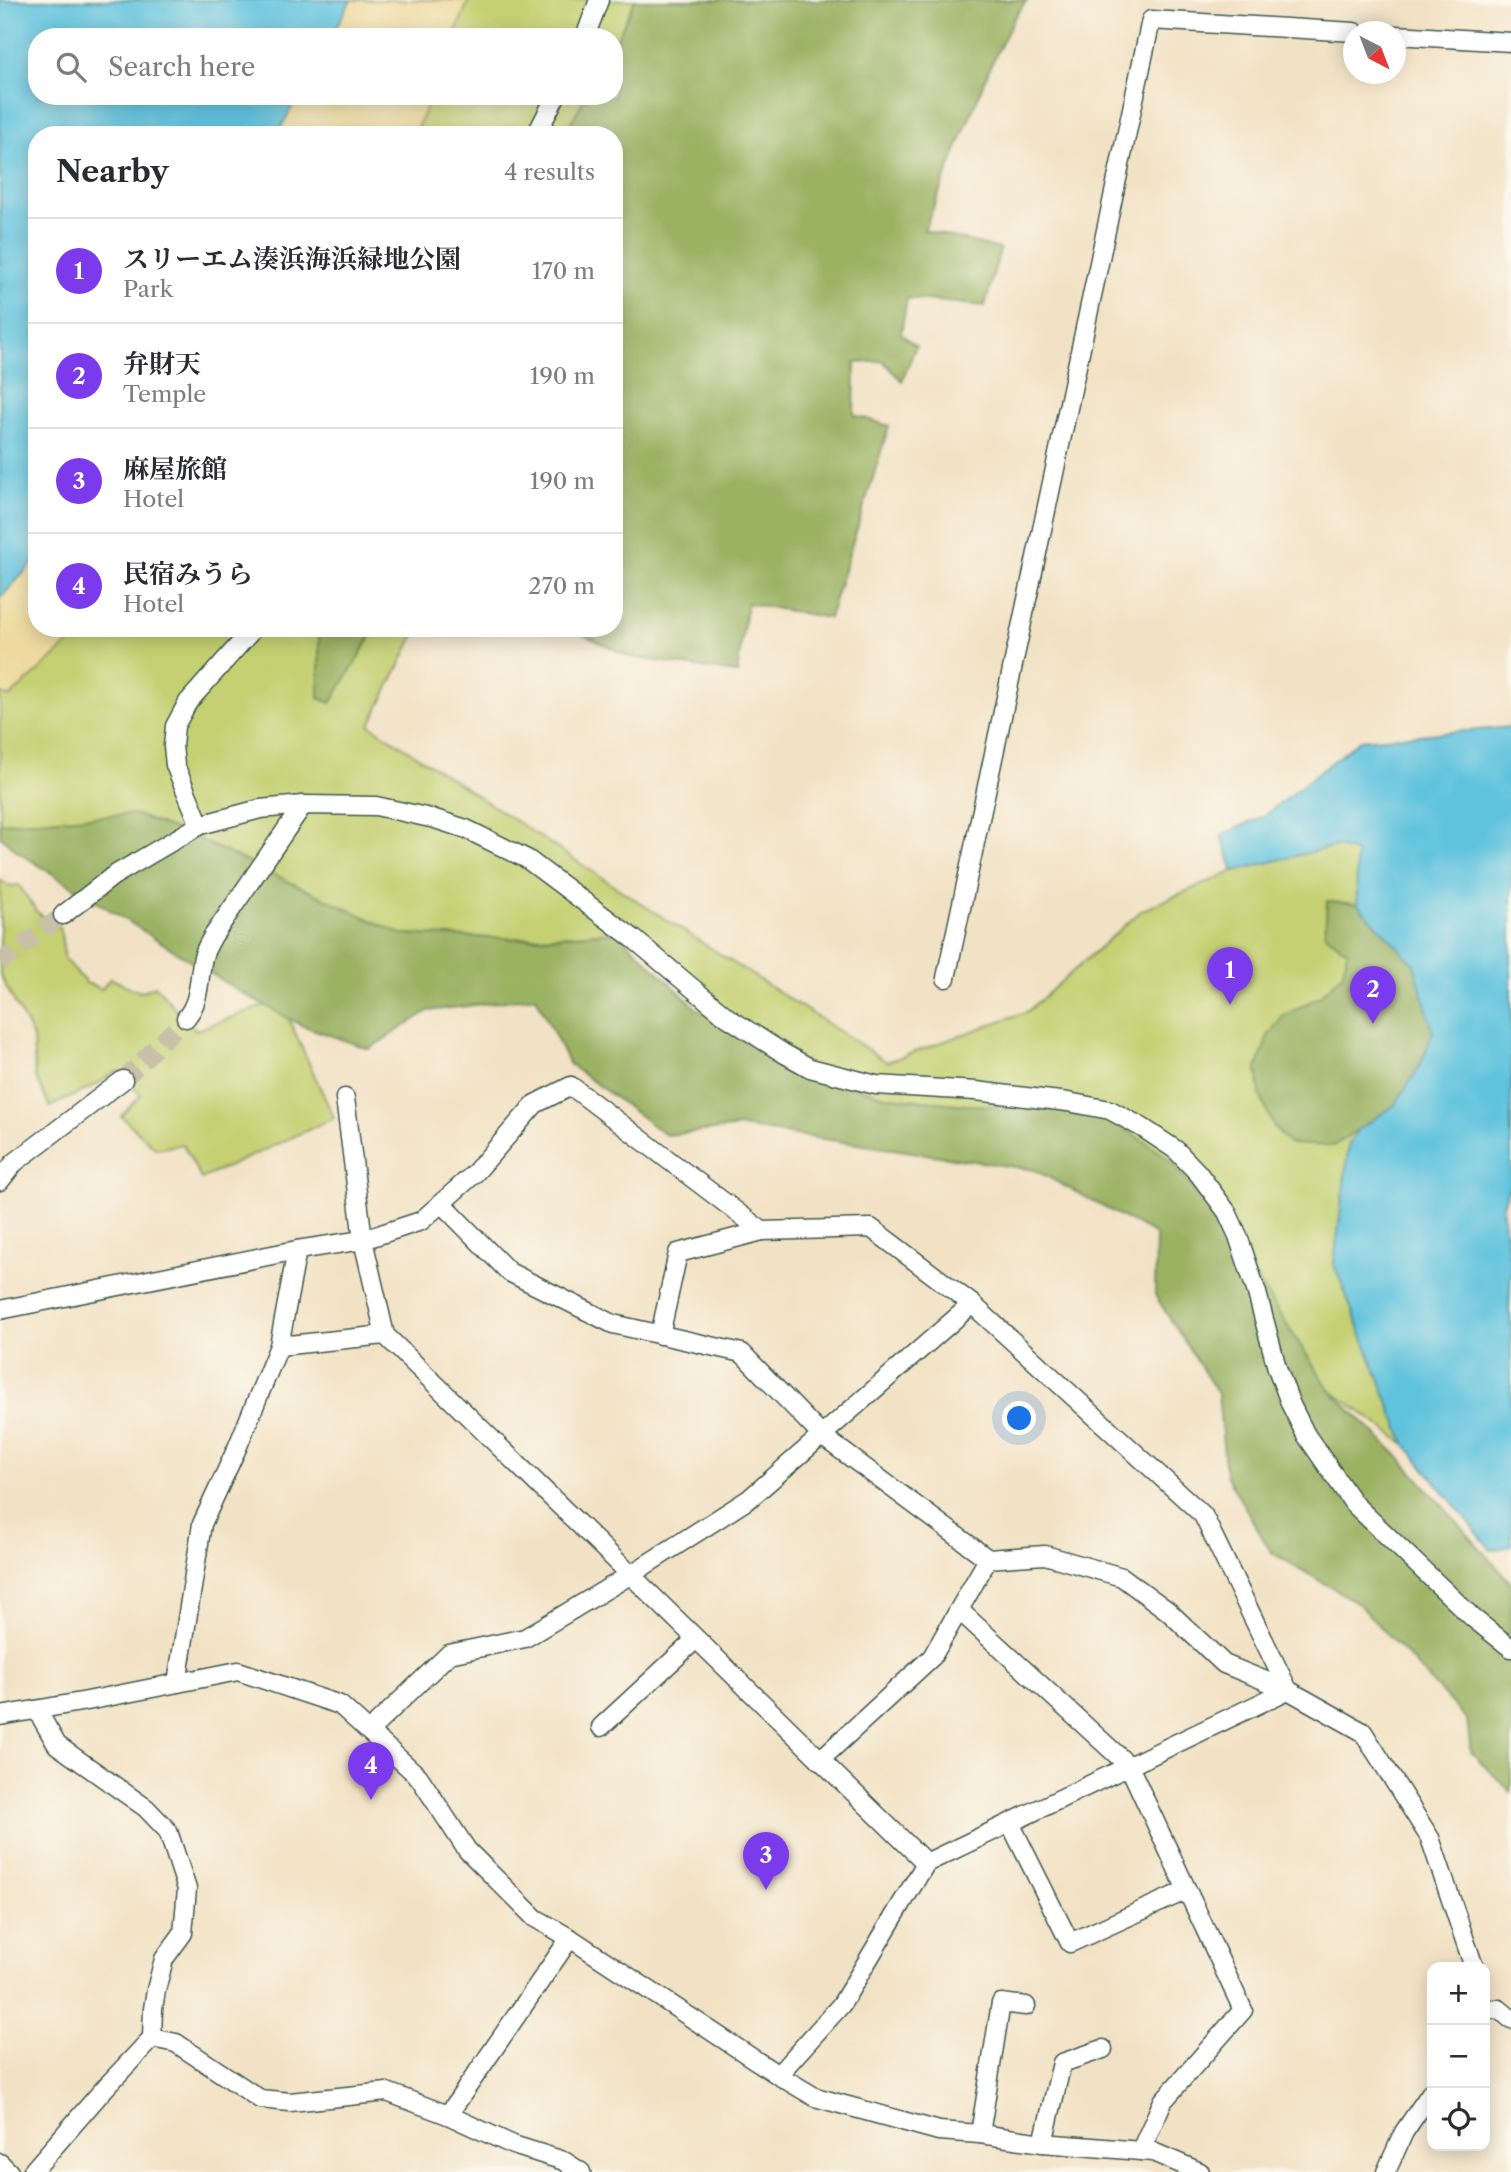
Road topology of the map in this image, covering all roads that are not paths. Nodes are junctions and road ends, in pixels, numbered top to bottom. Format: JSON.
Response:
{"nodes":[{"id":1,"x":599,"y":0,"type":"edge"},
{"id":2,"x":588,"y":28,"type":"edge"},
{"id":3,"x":1343,"y":31,"type":"edge"},
{"id":4,"x":1406,"y":36,"type":"edge"},
{"id":5,"x":1511,"y":42,"type":"edge"},
{"id":6,"x":551,"y":105,"type":"edge"},
{"id":7,"x":541,"y":126,"type":"edge"},
{"id":8,"x":246,"y":637,"type":"edge"},
{"id":9,"x":303,"y":805,"type":"junction"},
{"id":10,"x":200,"y":825,"type":"junction"},
{"id":11,"x":62,"y":915,"type":"tunnel mouth"},
{"id":12,"x":946,"y":978,"type":"dead end"},
{"id":13,"x":186,"y":1018,"type":"tunnel mouth"},
{"id":14,"x":123,"y":1080,"type":"tunnel mouth"},
{"id":15,"x":345,"y":1098,"type":"dead end"},
{"id":16,"x":0,"y":1181,"type":"edge"},
{"id":17,"x":442,"y":1203,"type":"junction"},
{"id":18,"x":762,"y":1231,"type":"junction"},
{"id":19,"x":363,"y":1240,"type":"junction"},
{"id":20,"x":297,"y":1250,"type":"junction"},
{"id":21,"x":972,"y":1304,"type":"junction"},
{"id":22,"x":0,"y":1310,"type":"edge"},
{"id":23,"x":385,"y":1335,"type":"junction"},
{"id":24,"x":660,"y":1335,"type":"junction"},
{"id":25,"x":279,"y":1346,"type":"junction"},
{"id":26,"x":822,"y":1436,"type":"junction"},
{"id":27,"x":988,"y":1559,"type":"junction"},
{"id":28,"x":629,"y":1575,"type":"junction"},
{"id":29,"x":959,"y":1610,"type":"junction"},
{"id":30,"x":696,"y":1639,"type":"junction"},
{"id":31,"x":1511,"y":1648,"type":"edge"},
{"id":32,"x":177,"y":1683,"type":"junction"},
{"id":33,"x":1288,"y":1690,"type":"junction"},
{"id":34,"x":37,"y":1710,"type":"junction"},
{"id":35,"x":0,"y":1716,"type":"edge"},
{"id":36,"x":601,"y":1727,"type":"dead end"},
{"id":37,"x":369,"y":1731,"type":"junction"},
{"id":38,"x":820,"y":1760,"type":"junction"},
{"id":39,"x":1129,"y":1766,"type":"junction"},
{"id":40,"x":1010,"y":1823,"type":"junction"},
{"id":41,"x":926,"y":1863,"type":"junction"},
{"id":42,"x":1187,"y":1890,"type":"junction"},
{"id":43,"x":570,"y":1938,"type":"junction"},
{"id":44,"x":1472,"y":1962,"type":"edge"},
{"id":45,"x":1026,"y":2006,"type":"dead end"},
{"id":46,"x":1490,"y":2008,"type":"edge"},
{"id":47,"x":1511,"y":2019,"type":"edge"},
{"id":48,"x":152,"y":2038,"type":"junction"},
{"id":49,"x":1103,"y":2049,"type":"dead end"},
{"id":50,"x":778,"y":2075,"type":"junction"},
{"id":51,"x":1427,"y":2098,"type":"edge"},
{"id":52,"x":448,"y":2115,"type":"junction"},
{"id":53,"x":980,"y":2133,"type":"junction"},
{"id":54,"x":1042,"y":2143,"type":"junction"},
{"id":55,"x":1141,"y":2150,"type":"junction"},
{"id":56,"x":0,"y":2162,"type":"edge"},
{"id":57,"x":9,"y":2172,"type":"edge"},
{"id":58,"x":32,"y":2172,"type":"edge"},
{"id":59,"x":581,"y":2172,"type":"edge"},
{"id":60,"x":1200,"y":2172,"type":"edge"},
{"id":61,"x":1386,"y":2172,"type":"edge"}],
"edges":[{"from":1,"to":2,"type":"street"},
{"from":3,"to":12,"type":"street"},
{"from":4,"to":5,"type":"street"},
{"from":6,"to":7,"type":"street"},
{"from":8,"to":10,"type":"street"},
{"from":9,"to":10,"type":"street"},
{"from":9,"to":13,"type":"street"},
{"from":9,"to":31,"type":"street"},
{"from":10,"to":11,"type":"street"},
{"from":14,"to":16,"type":"street"},
{"from":15,"to":19,"type":"street"},
{"from":17,"to":18,"type":"street"},
{"from":17,"to":19,"type":"street"},
{"from":17,"to":24,"type":"street"},
{"from":18,"to":21,"type":"street"},
{"from":18,"to":24,"type":"street"},
{"from":19,"to":20,"type":"street"},
{"from":19,"to":23,"type":"street"},
{"from":20,"to":22,"type":"street"},
{"from":20,"to":25,"type":"street"},
{"from":21,"to":26,"type":"street"},
{"from":21,"to":33,"type":"street"},
{"from":23,"to":25,"type":"street"},
{"from":23,"to":28,"type":"street"},
{"from":24,"to":26,"type":"street"},
{"from":25,"to":32,"type":"street"},
{"from":26,"to":27,"type":"street"},
{"from":26,"to":28,"type":"street"},
{"from":27,"to":29,"type":"street"},
{"from":27,"to":33,"type":"street"},
{"from":28,"to":30,"type":"street"},
{"from":28,"to":37,"type":"street"},
{"from":29,"to":38,"type":"street"},
{"from":29,"to":39,"type":"street"},
{"from":30,"to":36,"type":"street"},
{"from":30,"to":38,"type":"street"},
{"from":32,"to":34,"type":"street"},
{"from":32,"to":37,"type":"street"},
{"from":33,"to":39,"type":"street"},
{"from":33,"to":44,"type":"street"},
{"from":34,"to":35,"type":"street"},
{"from":34,"to":48,"type":"street"},
{"from":37,"to":43,"type":"street"},
{"from":38,"to":41,"type":"street"},
{"from":39,"to":40,"type":"street"},
{"from":39,"to":42,"type":"street"},
{"from":40,"to":41,"type":"street"},
{"from":40,"to":42,"type":"street"},
{"from":41,"to":50,"type":"street"},
{"from":42,"to":55,"type":"street"},
{"from":43,"to":50,"type":"street"},
{"from":43,"to":52,"type":"street"},
{"from":45,"to":53,"type":"street"},
{"from":46,"to":47,"type":"street"},
{"from":48,"to":52,"type":"street"},
{"from":48,"to":58,"type":"street"},
{"from":49,"to":54,"type":"street"},
{"from":50,"to":53,"type":"street"},
{"from":51,"to":61,"type":"street"},
{"from":52,"to":59,"type":"street"},
{"from":53,"to":54,"type":"street"},
{"from":54,"to":55,"type":"street"},
{"from":55,"to":60,"type":"street"},
{"from":56,"to":57,"type":"street"}]}
